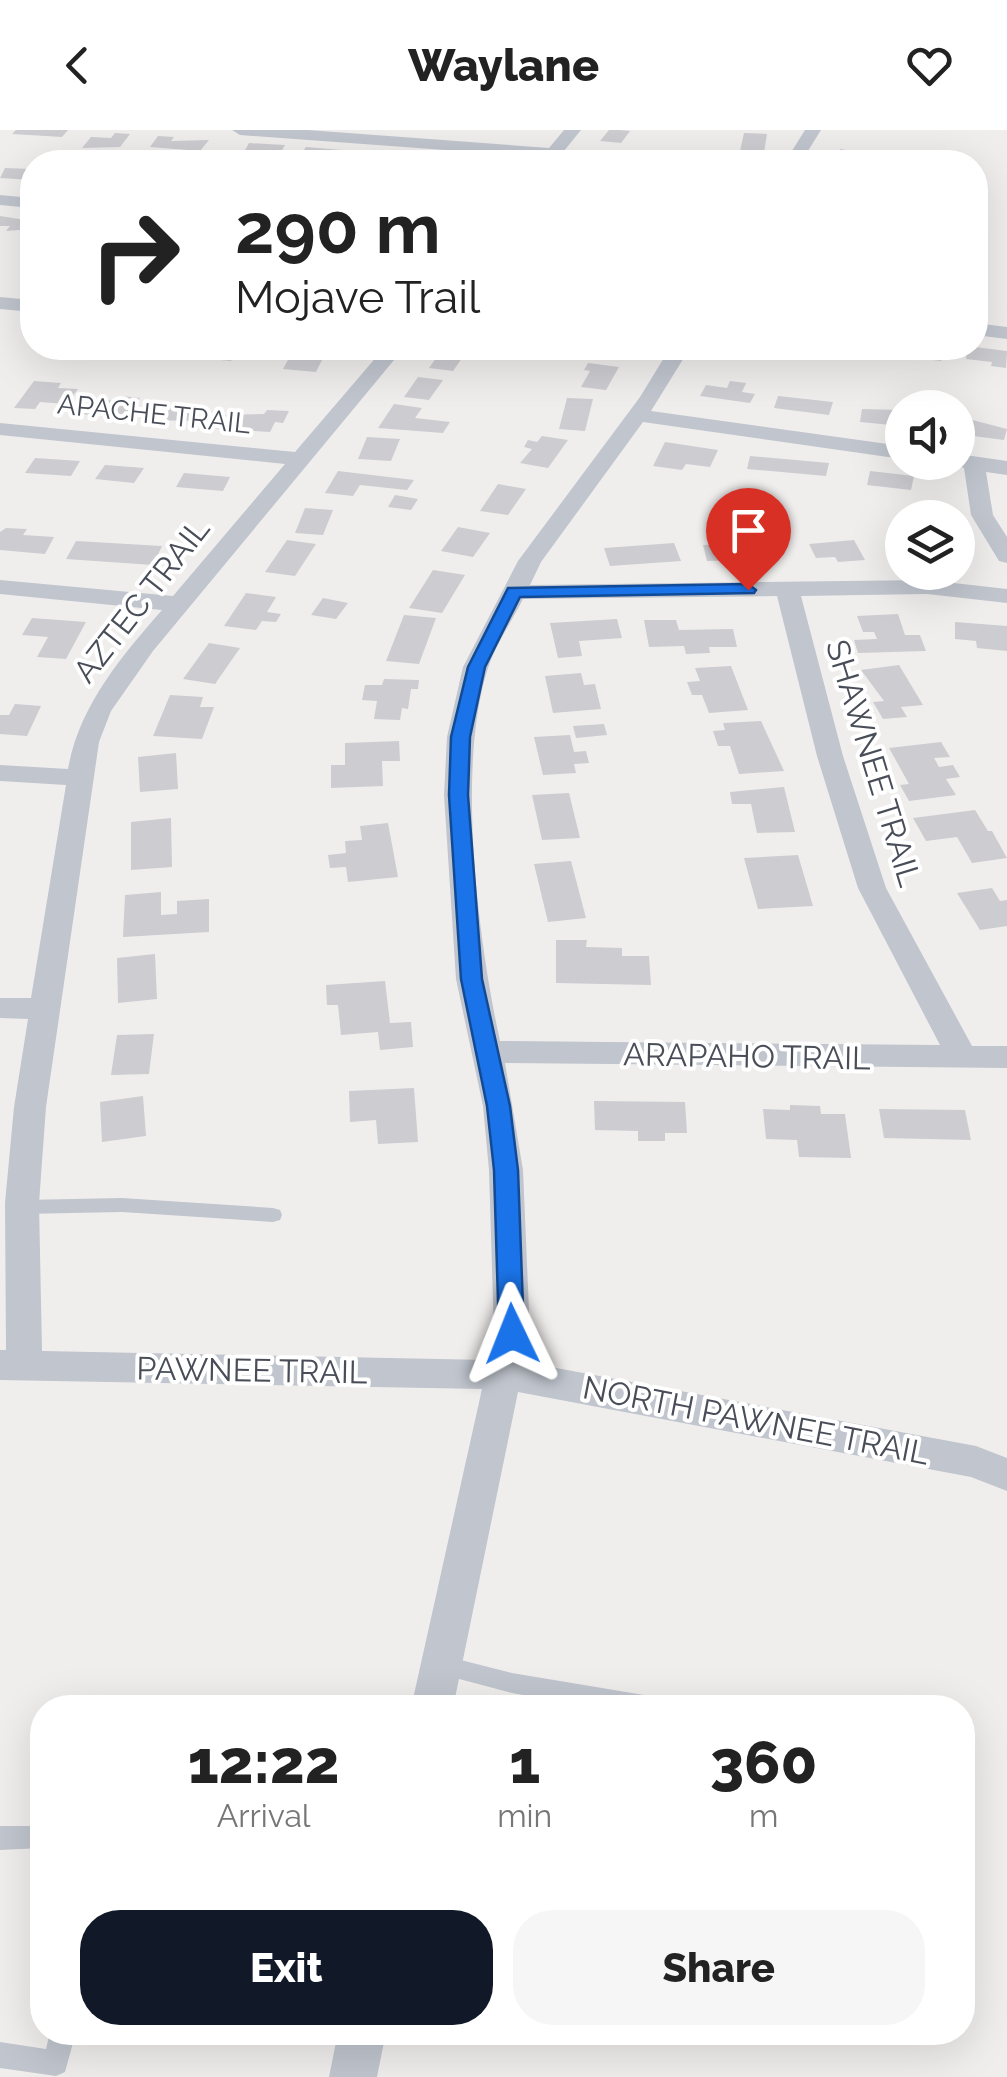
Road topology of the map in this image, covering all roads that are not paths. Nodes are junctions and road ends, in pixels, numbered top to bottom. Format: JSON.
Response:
{"nodes":[{"id":1,"x":240,"y":130,"type":"edge"},
{"id":2,"x":573,"y":130,"type":"edge"},
{"id":3,"x":461,"y":150,"type":"edge"},
{"id":4,"x":557,"y":150,"type":"edge"},
{"id":5,"x":384,"y":360,"type":"edge"},
{"id":6,"x":672,"y":360,"type":"edge"},
{"id":7,"x":637,"y":415,"type":"junction"},
{"id":8,"x":0,"y":430,"type":"edge"},
{"id":9,"x":885,"y":451,"type":"edge"},
{"id":10,"x":302,"y":459,"type":"junction"},
{"id":11,"x":975,"y":463,"type":"edge"},
{"id":12,"x":1007,"y":468,"type":"edge"},
{"id":13,"x":971,"y":480,"type":"edge"},
{"id":14,"x":1007,"y":556,"type":"edge"},
{"id":15,"x":0,"y":587,"type":"edge"},
{"id":16,"x":787,"y":589,"type":"junction"},
{"id":17,"x":514,"y":592,"type":"junction"},
{"id":18,"x":1007,"y":596,"type":"edge"},
{"id":19,"x":179,"y":604,"type":"junction"},
{"id":20,"x":0,"y":773,"type":"edge"},
{"id":21,"x":79,"y":778,"type":"junction"},
{"id":22,"x":0,"y":1008,"type":"edge"},
{"id":23,"x":44,"y":1010,"type":"junction"},
{"id":24,"x":487,"y":1052,"type":"junction"},
{"id":25,"x":1007,"y":1057,"type":"edge"},
{"id":26,"x":963,"y":1059,"type":"junction"},
{"id":27,"x":22,"y":1207,"type":"junction"},
{"id":28,"x":273,"y":1216,"type":"dead end"},
{"id":29,"x":12,"y":1365,"type":"edge"},
{"id":30,"x":503,"y":1375,"type":"junction"},
{"id":31,"x":1007,"y":1475,"type":"edge"},
{"id":32,"x":441,"y":1665,"type":"junction"},
{"id":33,"x":435,"y":1695,"type":"edge"},
{"id":34,"x":581,"y":1695,"type":"edge"},
{"id":35,"x":30,"y":1837,"type":"edge"},
{"id":36,"x":0,"y":1838,"type":"edge"},
{"id":37,"x":60,"y":2045,"type":"edge"},
{"id":38,"x":359,"y":2045,"type":"edge"},
{"id":39,"x":0,"y":2055,"type":"edge"},
{"id":40,"x":353,"y":2077,"type":"edge"}],
"edges":[{"from":1,"to":3,"type":"street"},
{"from":2,"to":4,"type":"street"},
{"from":5,"to":10,"type":"street","name":"AZTEC TRAIL"},
{"from":6,"to":7,"type":"street"},
{"from":7,"to":9,"type":"street"},
{"from":7,"to":17,"type":"street"},
{"from":8,"to":10,"type":"street","name":"APACHE TRAIL"},
{"from":10,"to":19,"type":"street","name":"AZTEC TRAIL"},
{"from":11,"to":12,"type":"street"},
{"from":13,"to":14,"type":"street"},
{"from":15,"to":19,"type":"street"},
{"from":16,"to":17,"type":"street"},
{"from":16,"to":18,"type":"street"},
{"from":16,"to":26,"type":"street","name":"SHAWNEE TRAIL"},
{"from":17,"to":24,"type":"street"},
{"from":19,"to":21,"type":"street","name":"AZTEC TRAIL"},
{"from":20,"to":21,"type":"street"},
{"from":21,"to":23,"type":"street","name":"AZTEC TRAIL"},
{"from":22,"to":23,"type":"street"},
{"from":23,"to":27,"type":"street","name":"AZTEC TRAIL"},
{"from":24,"to":26,"type":"street","name":"ARAPAHO TRAIL"},
{"from":24,"to":30,"type":"street"},
{"from":25,"to":26,"type":"street","name":"ARAPAHO TRAIL"},
{"from":27,"to":28,"type":"lane"},
{"from":27,"to":29,"type":"street","name":"AZTEC TRAIL"},
{"from":29,"to":30,"type":"street","name":"PAWNEE TRAIL"},
{"from":30,"to":31,"type":"street","name":"NORTH PAWNEE TRAIL"},
{"from":30,"to":32,"type":"street"},
{"from":32,"to":33,"type":"street"},
{"from":32,"to":34,"type":"lane"},
{"from":35,"to":36,"type":"lane"},
{"from":37,"to":39,"type":"lane"},
{"from":38,"to":40,"type":"street"}]}
